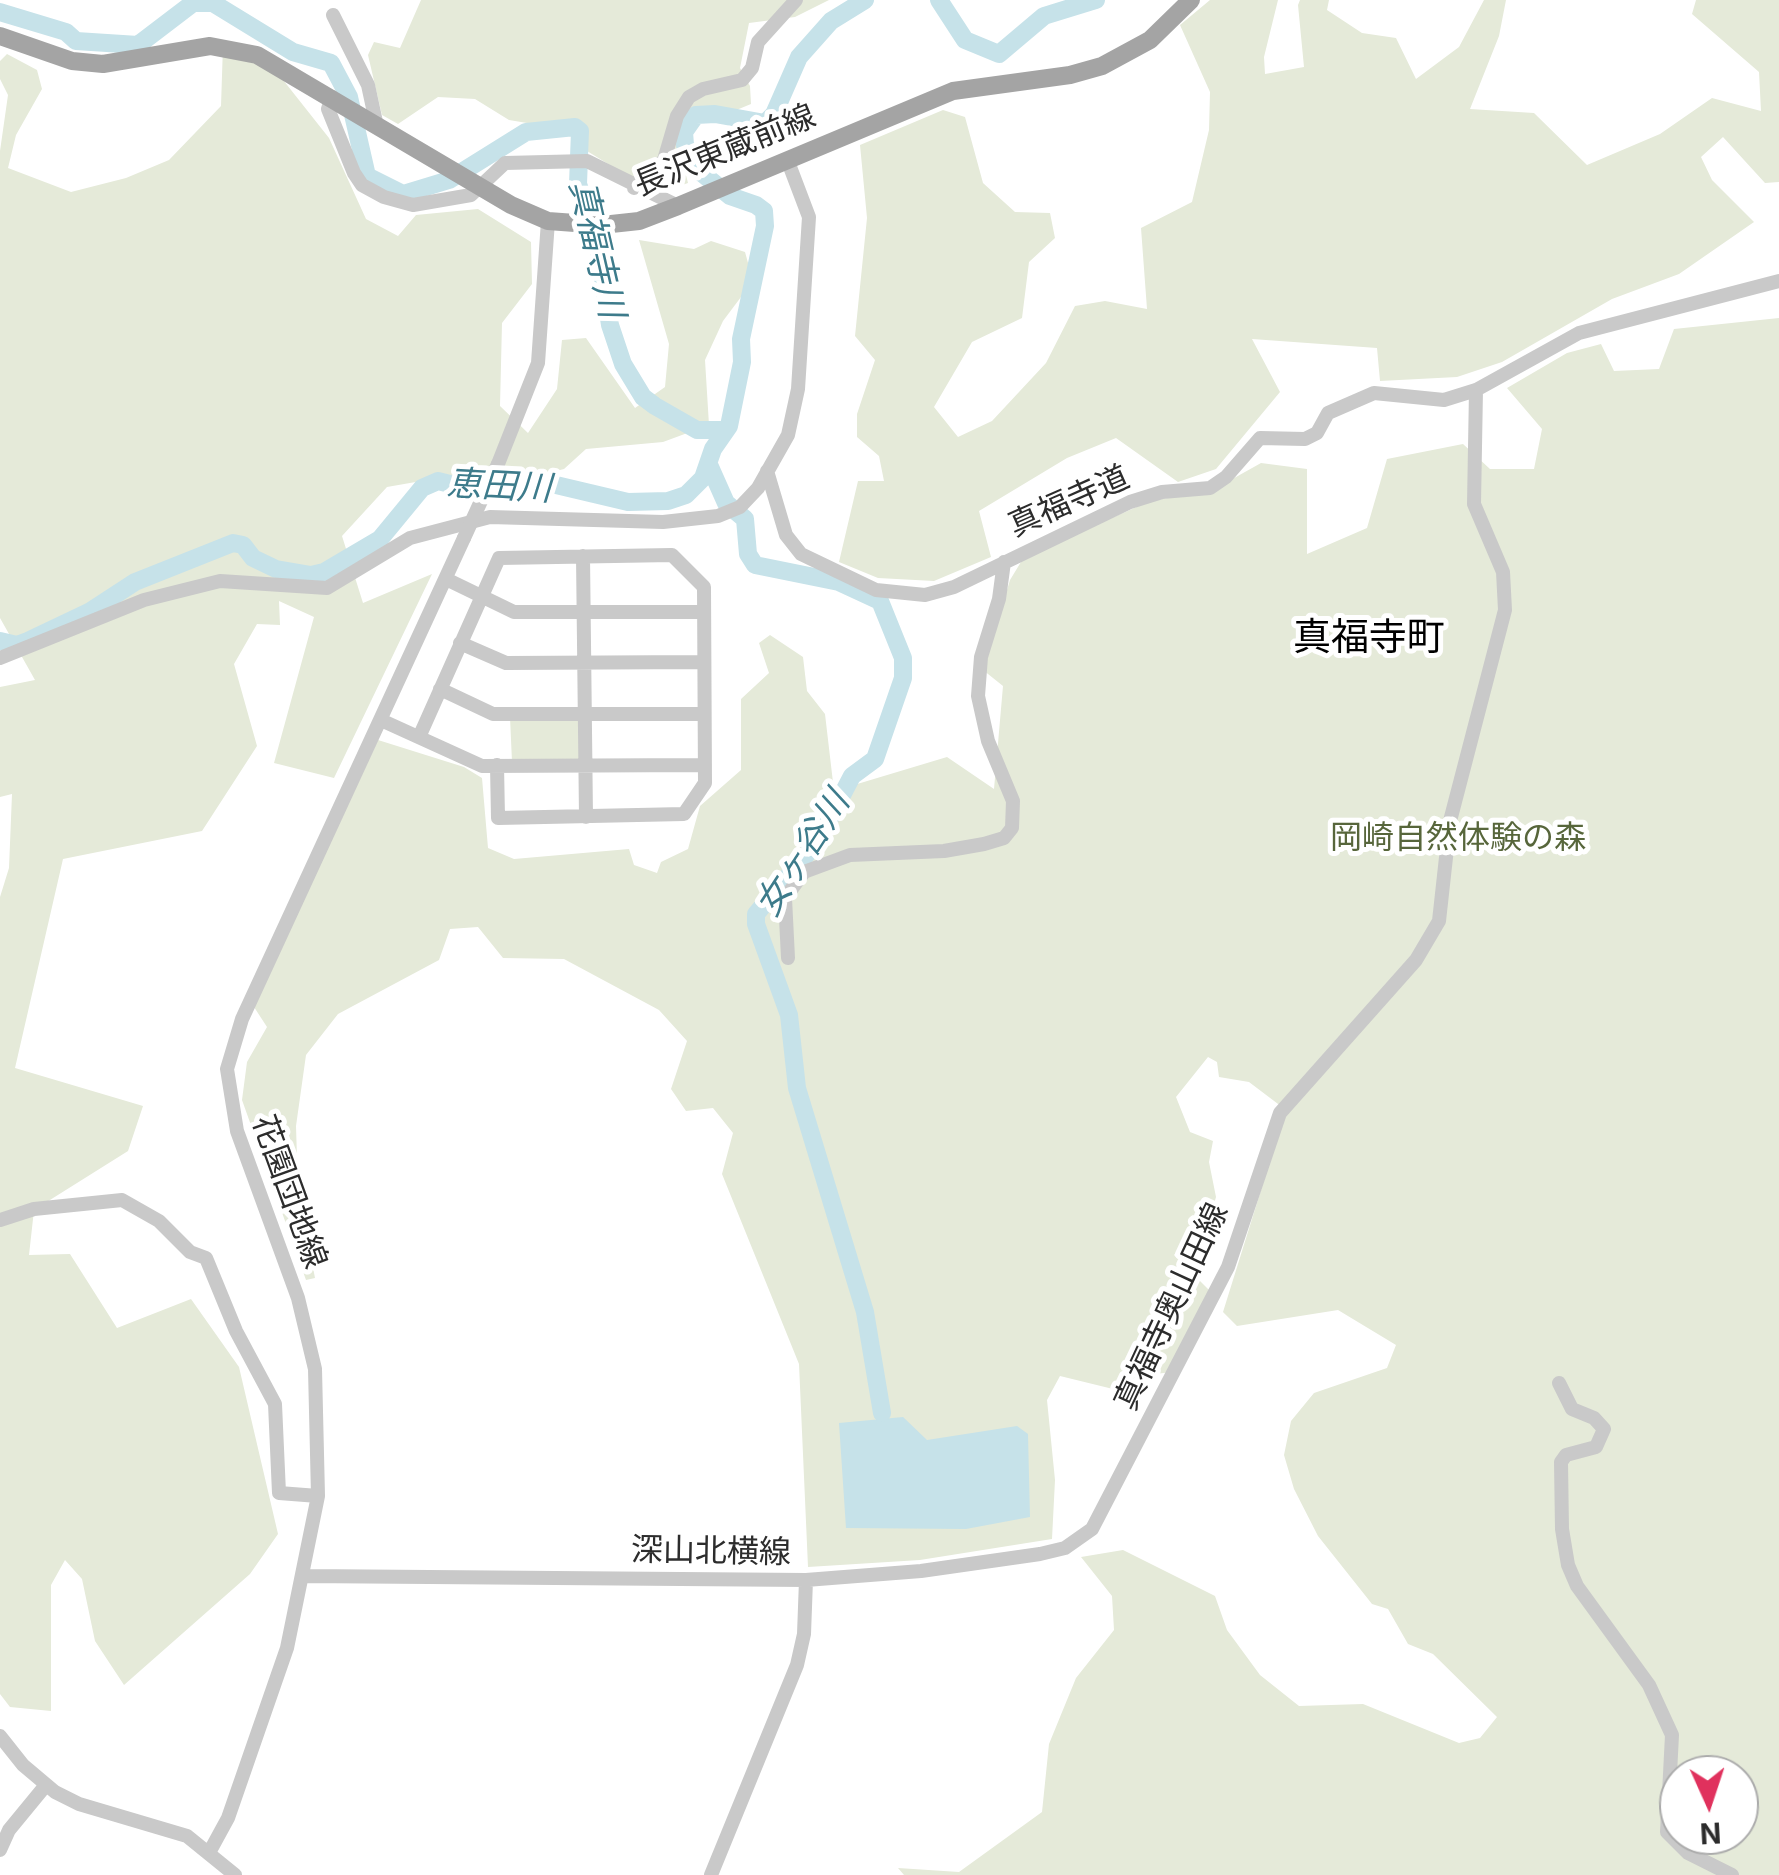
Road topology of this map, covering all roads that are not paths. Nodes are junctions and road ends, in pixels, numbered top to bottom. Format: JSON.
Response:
{"nodes":[{"id":1,"x":796,"y":0,"type":"edge"},
{"id":2,"x":1192,"y":0,"type":"edge"},
{"id":3,"x":333,"y":15,"type":"dead end"},
{"id":4,"x":0,"y":36,"type":"edge"},
{"id":5,"x":336,"y":99,"type":"junction"},
{"id":6,"x":372,"y":120,"type":"junction"},
{"id":7,"x":787,"y":159,"type":"junction"},
{"id":8,"x":476,"y":184,"type":"junction"},
{"id":9,"x":634,"y":188,"type":"junction"},
{"id":10,"x":678,"y":206,"type":"junction"},
{"id":11,"x":548,"y":221,"type":"junction"},
{"id":12,"x":1779,"y":282,"type":"edge"},
{"id":13,"x":1476,"y":390,"type":"junction"},
{"id":14,"x":767,"y":471,"type":"junction"},
{"id":15,"x":584,"y":556,"type":"junction"},
{"id":16,"x":1004,"y":562,"type":"junction"},
{"id":17,"x":446,"y":578,"type":"junction"},
{"id":18,"x":482,"y":595,"type":"junction"},
{"id":19,"x":584,"y":612,"type":"junction"},
{"id":20,"x":703,"y":612,"type":"junction"},
{"id":21,"x":460,"y":643,"type":"junction"},
{"id":22,"x":4,"y":654,"type":"edge"},
{"id":23,"x":702,"y":662,"type":"junction"},
{"id":24,"x":584,"y":663,"type":"junction"},
{"id":25,"x":440,"y":689,"type":"junction"},
{"id":26,"x":584,"y":713,"type":"junction"},
{"id":27,"x":704,"y":714,"type":"junction"},
{"id":28,"x":382,"y":721,"type":"junction"},
{"id":29,"x":420,"y":735,"type":"junction"},
{"id":30,"x":585,"y":765,"type":"junction"},
{"id":31,"x":705,"y":765,"type":"junction"},
{"id":32,"x":497,"y":766,"type":"junction"},
{"id":33,"x":586,"y":817,"type":"junction"},
{"id":34,"x":788,"y":958,"type":"dead end"},
{"id":35,"x":0,"y":1220,"type":"edge"},
{"id":36,"x":1559,"y":1382,"type":"dead end"},
{"id":37,"x":318,"y":1496,"type":"junction"},
{"id":38,"x":304,"y":1576,"type":"junction"},
{"id":39,"x":806,"y":1580,"type":"junction"},
{"id":40,"x":0,"y":1736,"type":"edge"},
{"id":41,"x":46,"y":1785,"type":"junction"},
{"id":42,"x":0,"y":1850,"type":"edge"},
{"id":43,"x":210,"y":1851,"type":"junction"},
{"id":44,"x":234,"y":1875,"type":"edge"},
{"id":45,"x":712,"y":1875,"type":"edge"},
{"id":46,"x":1732,"y":1875,"type":"edge"}],
"edges":[{"from":1,"to":9,"type":"street"},
{"from":2,"to":7,"type":"main road","name":"長沢東蔵前線"},
{"from":3,"to":6,"type":"street"},
{"from":4,"to":5,"type":"main road","name":"長沢東蔵前線"},
{"from":5,"to":6,"type":"main road","name":"長沢東蔵前線"},
{"from":5,"to":8,"type":"street"},
{"from":6,"to":8,"type":"main road","name":"長沢東蔵前線"},
{"from":7,"to":10,"type":"main road","name":"長沢東蔵前線"},
{"from":7,"to":14,"type":"street"},
{"from":8,"to":9,"type":"street"},
{"from":8,"to":11,"type":"main road","name":"長沢東蔵前線"},
{"from":9,"to":10,"type":"street"},
{"from":10,"to":11,"type":"main road","name":"長沢東蔵前線"},
{"from":11,"to":17,"type":"street","name":"花園団地線","bridge":true},
{"from":12,"to":13,"type":"street","name":"真福寺道"},
{"from":13,"to":16,"type":"street","name":"真福寺道"},
{"from":13,"to":39,"type":"street","name":"真福寺奥山田線"},
{"from":14,"to":16,"type":"street","name":"真福寺道"},
{"from":14,"to":22,"type":"street"},
{"from":15,"to":18,"type":"street"},
{"from":15,"to":19,"type":"street"},
{"from":15,"to":20,"type":"street"},
{"from":16,"to":34,"type":"street"},
{"from":17,"to":18,"type":"street"},
{"from":17,"to":28,"type":"street","name":"花園団地線"},
{"from":18,"to":19,"type":"street"},
{"from":18,"to":21,"type":"street"},
{"from":19,"to":20,"type":"street"},
{"from":19,"to":24,"type":"street"},
{"from":20,"to":23,"type":"street"},
{"from":21,"to":24,"type":"street"},
{"from":21,"to":25,"type":"street"},
{"from":23,"to":24,"type":"street"},
{"from":23,"to":27,"type":"street"},
{"from":24,"to":26,"type":"street"},
{"from":25,"to":26,"type":"street"},
{"from":25,"to":29,"type":"street"},
{"from":26,"to":27,"type":"street"},
{"from":26,"to":30,"type":"street"},
{"from":27,"to":31,"type":"street"},
{"from":28,"to":29,"type":"street"},
{"from":28,"to":37,"type":"street","name":"花園団地線"},
{"from":29,"to":32,"type":"street"},
{"from":30,"to":31,"type":"street"},
{"from":30,"to":32,"type":"street"},
{"from":30,"to":33,"type":"street"},
{"from":31,"to":33,"type":"street"},
{"from":32,"to":33,"type":"street"},
{"from":35,"to":37,"type":"street"},
{"from":36,"to":46,"type":"street"},
{"from":37,"to":38,"type":"street","name":"花園団地線"},
{"from":38,"to":39,"type":"street","name":"深山北横線"},
{"from":38,"to":43,"type":"street","name":"花園団地線"},
{"from":39,"to":45,"type":"street","name":"深山北横線"},
{"from":40,"to":41,"type":"street"},
{"from":41,"to":42,"type":"street"},
{"from":41,"to":43,"type":"street"},
{"from":43,"to":44,"type":"street"}]}
